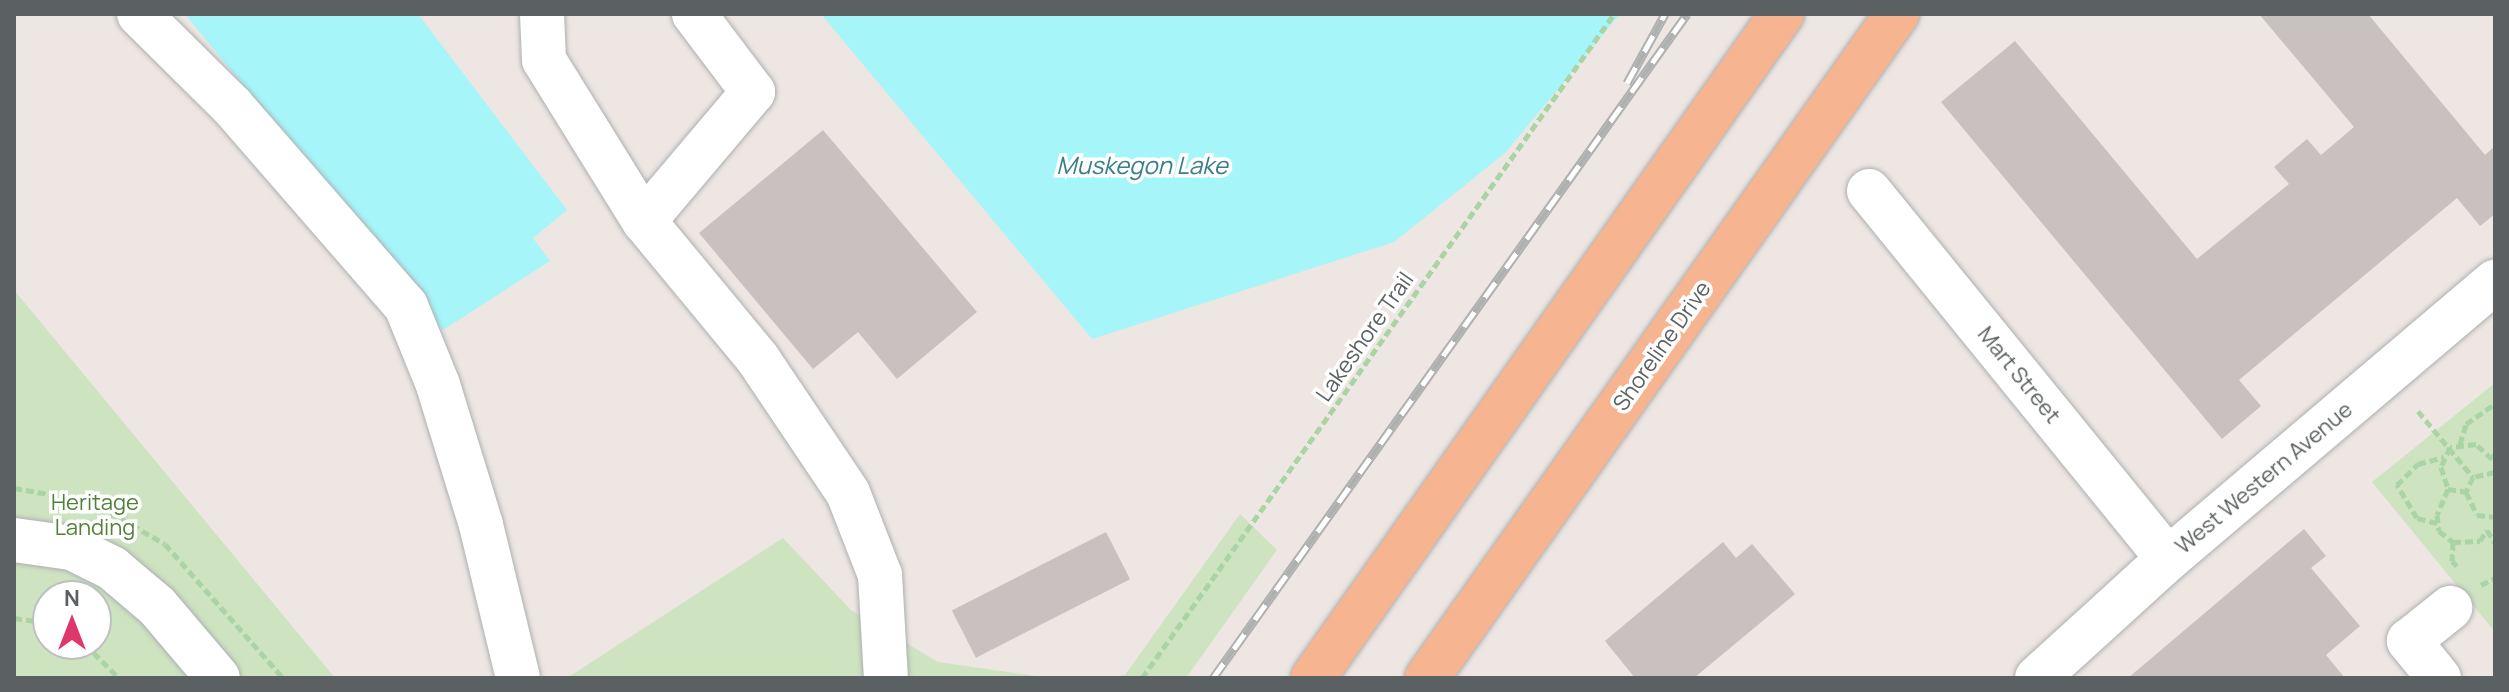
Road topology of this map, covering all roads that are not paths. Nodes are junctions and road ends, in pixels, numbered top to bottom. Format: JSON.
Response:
{"nodes":[{"id":1,"x":139,"y":14,"type":"edge"},
{"id":2,"x":542,"y":14,"type":"edge"},
{"id":3,"x":694,"y":14,"type":"edge"},
{"id":4,"x":1782,"y":14,"type":"edge"},
{"id":5,"x":1897,"y":14,"type":"edge"},
{"id":6,"x":1869,"y":191,"type":"dead end"},
{"id":7,"x":644,"y":221,"type":"junction"},
{"id":8,"x":2495,"y":282,"type":"edge"},
{"id":9,"x":14,"y":540,"type":"edge"},
{"id":10,"x":2168,"y":559,"type":"junction"},
{"id":11,"x":2450,"y":608,"type":"dead end"},
{"id":12,"x":218,"y":678,"type":"edge"},
{"id":13,"x":518,"y":678,"type":"edge"},
{"id":14,"x":886,"y":678,"type":"edge"},
{"id":15,"x":1313,"y":678,"type":"edge"},
{"id":16,"x":1427,"y":678,"type":"edge"},
{"id":17,"x":2037,"y":678,"type":"edge"},
{"id":18,"x":2439,"y":678,"type":"edge"}],
"edges":[{"from":1,"to":13,"type":"street"},
{"from":2,"to":7,"type":"street"},
{"from":3,"to":7,"type":"street"},
{"from":4,"to":15,"type":"highway"},
{"from":5,"to":16,"type":"highway","name":"Shoreline Drive"},
{"from":6,"to":10,"type":"street","name":"Mart Street"},
{"from":7,"to":14,"type":"street"},
{"from":8,"to":10,"type":"street","name":"West Western Avenue"},
{"from":9,"to":12,"type":"street"},
{"from":10,"to":17,"type":"street","name":"West Western Avenue"},
{"from":11,"to":18,"type":"street"}]}
